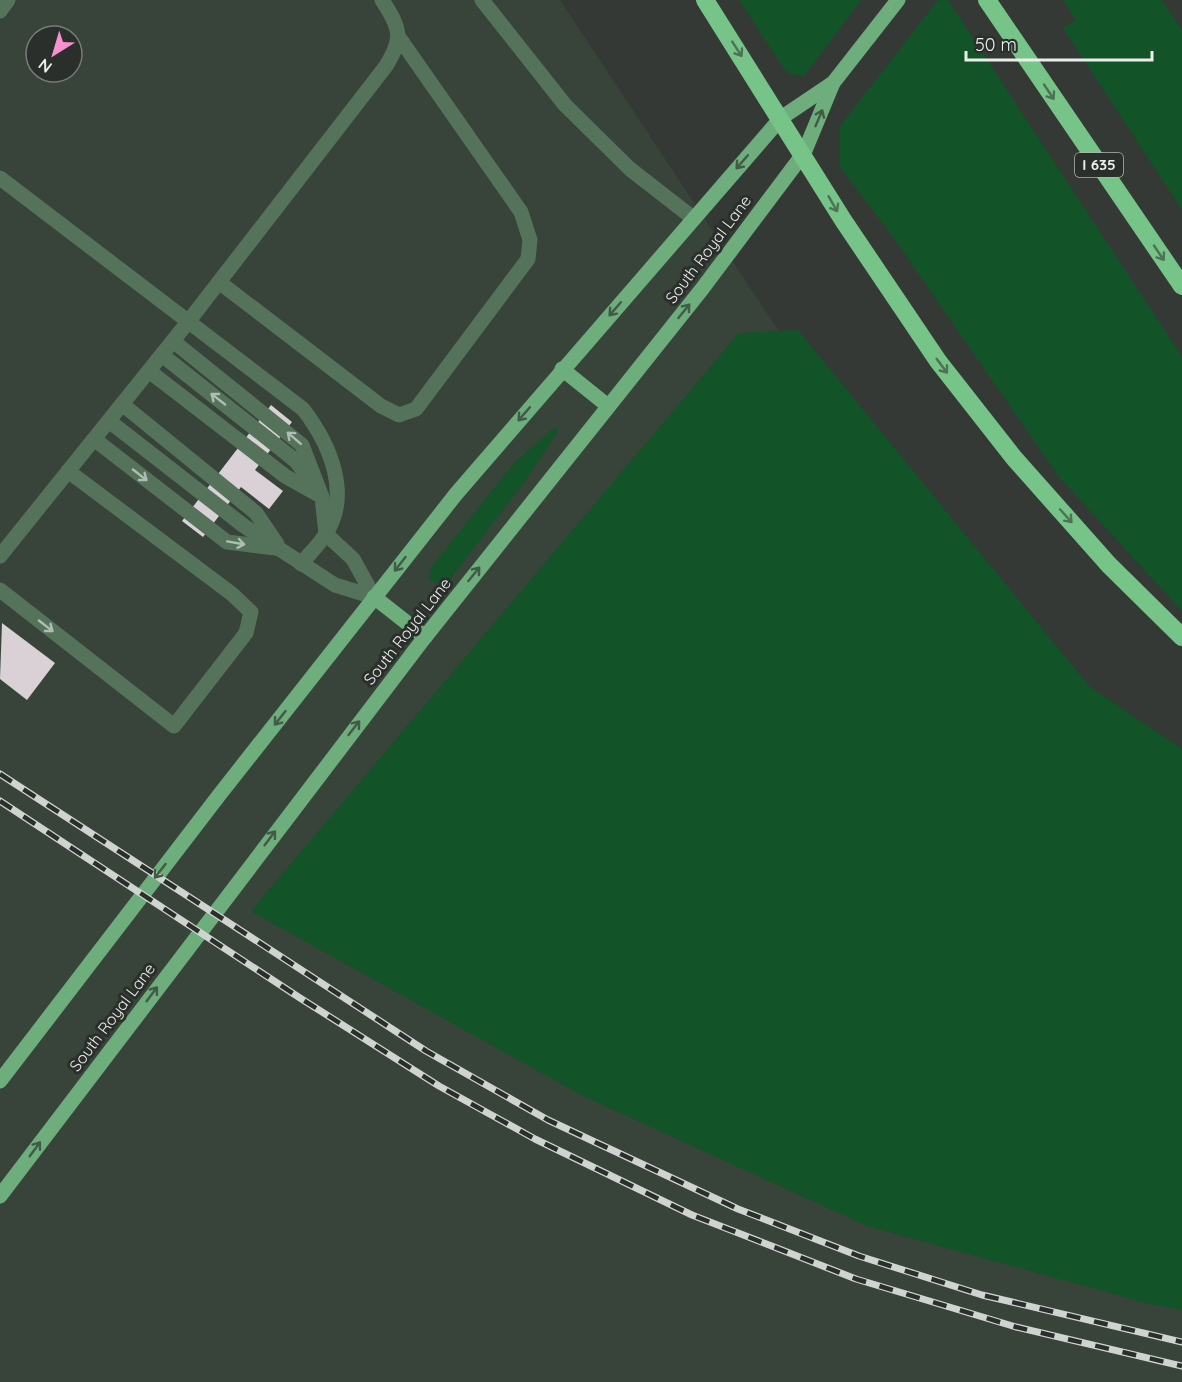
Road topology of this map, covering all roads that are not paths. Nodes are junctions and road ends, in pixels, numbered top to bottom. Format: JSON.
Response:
{"nodes":[{"id":1,"x":8,"y":0,"type":"edge"},
{"id":2,"x":382,"y":0,"type":"edge"},
{"id":3,"x":482,"y":0,"type":"edge"},
{"id":4,"x":705,"y":0,"type":"edge"},
{"id":5,"x":898,"y":0,"type":"edge"},
{"id":6,"x":987,"y":0,"type":"edge"},
{"id":7,"x":0,"y":10,"type":"edge"},
{"id":8,"x":398,"y":36,"type":"junction"},
{"id":9,"x":833,"y":83,"type":"junction"},
{"id":10,"x":781,"y":118,"type":"junction"},
{"id":11,"x":804,"y":153,"type":"junction"},
{"id":12,"x":0,"y":178,"type":"edge"},
{"id":13,"x":693,"y":218,"type":"junction"},
{"id":14,"x":219,"y":282,"type":"junction"},
{"id":15,"x":1182,"y":286,"type":"edge"},
{"id":16,"x":188,"y":322,"type":"junction"},
{"id":17,"x":173,"y":341,"type":"junction"},
{"id":18,"x":162,"y":355,"type":"junction"},
{"id":19,"x":562,"y":369,"type":"junction"},
{"id":20,"x":149,"y":371,"type":"junction"},
{"id":21,"x":122,"y":404,"type":"junction"},
{"id":22,"x":608,"y":406,"type":"junction"},
{"id":23,"x":109,"y":421,"type":"junction"},
{"id":24,"x":94,"y":439,"type":"junction"},
{"id":25,"x":68,"y":471,"type":"junction"},
{"id":26,"x":322,"y":497,"type":"junction"},
{"id":27,"x":326,"y":534,"type":"junction"},
{"id":28,"x":280,"y":549,"type":"junction"},
{"id":29,"x":0,"y":556,"type":"edge"},
{"id":30,"x":301,"y":564,"type":"junction"},
{"id":31,"x":0,"y":590,"type":"edge"},
{"id":32,"x":374,"y":597,"type":"junction"},
{"id":33,"x":424,"y":637,"type":"junction"},
{"id":34,"x":1182,"y":637,"type":"edge"},
{"id":35,"x":0,"y":1081,"type":"edge"},
{"id":36,"x":0,"y":1196,"type":"edge"}],
"edges":[{"from":1,"to":7,"type":"street"},
{"from":2,"to":8,"type":"street"},
{"from":3,"to":13,"type":"street"},
{"from":4,"to":10,"type":"highway","one_way":true},
{"from":5,"to":9,"type":"main road","name":"South Royal Lane"},
{"from":6,"to":15,"type":"highway","number":"I 635","one_way":true},
{"from":8,"to":14,"type":"street"},
{"from":8,"to":14,"type":"street"},
{"from":9,"to":10,"type":"main road","name":"South Royal Lane"},
{"from":11,"to":9,"type":"main road","name":"South Royal Lane","one_way":true},
{"from":10,"to":11,"type":"highway"},
{"from":10,"to":13,"type":"main road","name":"South Royal Lane","one_way":true},
{"from":22,"to":11,"type":"main road","name":"South Royal Lane","one_way":true},
{"from":11,"to":34,"type":"highway","one_way":true},
{"from":12,"to":16,"type":"street"},
{"from":13,"to":19,"type":"main road","name":"South Royal Lane","one_way":true},
{"from":14,"to":16,"type":"street"},
{"from":16,"to":17,"type":"street"},
{"from":16,"to":27,"type":"street"},
{"from":17,"to":18,"type":"street"},
{"from":26,"to":17,"type":"street","one_way":true},
{"from":18,"to":20,"type":"street"},
{"from":26,"to":18,"type":"street","one_way":true},
{"from":19,"to":22,"type":"main road"},
{"from":19,"to":32,"type":"main road","name":"South Royal Lane","one_way":true},
{"from":20,"to":21,"type":"street"},
{"from":20,"to":26,"type":"street"},
{"from":21,"to":23,"type":"street"},
{"from":21,"to":28,"type":"street"},
{"from":33,"to":22,"type":"main road","name":"South Royal Lane","one_way":true},
{"from":23,"to":24,"type":"street"},
{"from":23,"to":28,"type":"street"},
{"from":24,"to":25,"type":"street"},
{"from":24,"to":28,"type":"street","one_way":true},
{"from":25,"to":29,"type":"street"},
{"from":31,"to":25,"type":"street","one_way":true},
{"from":26,"to":27,"type":"street"},
{"from":27,"to":30,"type":"street"},
{"from":27,"to":32,"type":"street"},
{"from":28,"to":30,"type":"street"},
{"from":30,"to":32,"type":"street"},
{"from":32,"to":33,"type":"main road"},
{"from":32,"to":35,"type":"main road","name":"South Royal Lane","one_way":true},
{"from":36,"to":33,"type":"main road","name":"South Royal Lane","one_way":true}]}
